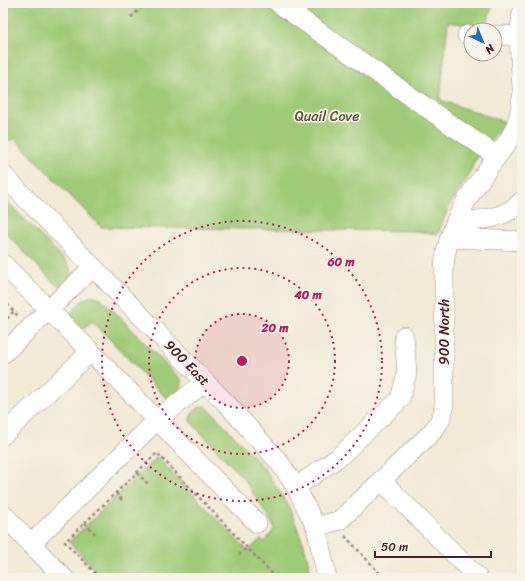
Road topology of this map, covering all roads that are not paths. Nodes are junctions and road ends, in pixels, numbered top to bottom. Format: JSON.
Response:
{"nodes":[{"id":1,"x":278,"y":3,"type":"edge"},
{"id":2,"x":522,"y":13,"type":"edge"},
{"id":3,"x":503,"y":35,"type":"edge"},
{"id":4,"x":520,"y":36,"type":"junction"},
{"id":5,"x":522,"y":88,"type":"edge"},
{"id":6,"x":522,"y":104,"type":"edge"},
{"id":7,"x":497,"y":156,"type":"junction"},
{"id":8,"x":3,"y":175,"type":"edge"},
{"id":9,"x":522,"y":201,"type":"edge"},
{"id":10,"x":453,"y":230,"type":"junction"},
{"id":11,"x":522,"y":241,"type":"edge"},
{"id":12,"x":3,"y":264,"type":"edge"},
{"id":13,"x":93,"y":267,"type":"junction"},
{"id":14,"x":49,"y":310,"type":"junction"},
{"id":15,"x":404,"y":336,"type":"dead end"},
{"id":16,"x":3,"y":354,"type":"edge"},
{"id":17,"x":93,"y":354,"type":"junction"},
{"id":18,"x":205,"y":382,"type":"junction"},
{"id":19,"x":157,"y":420,"type":"junction"},
{"id":20,"x":3,"y":435,"type":"edge"},
{"id":21,"x":381,"y":480,"type":"junction"},
{"id":22,"x":296,"y":487,"type":"junction"},
{"id":23,"x":3,"y":514,"type":"edge"},
{"id":24,"x":256,"y":523,"type":"dead end"},
{"id":25,"x":316,"y":527,"type":"junction"},
{"id":26,"x":31,"y":544,"type":"junction"},
{"id":27,"x":64,"y":578,"type":"edge"},
{"id":28,"x":327,"y":578,"type":"edge"},
{"id":29,"x":478,"y":578,"type":"edge"}],
"edges":[{"from":1,"to":7,"type":"street"},
{"from":2,"to":4,"type":"street"},
{"from":3,"to":4,"type":"street"},
{"from":4,"to":5,"type":"street"},
{"from":6,"to":7,"type":"street","name":"900 North"},
{"from":7,"to":10,"type":"street","name":"900 North"},
{"from":8,"to":13,"type":"street","name":"900 East"},
{"from":9,"to":10,"type":"street"},
{"from":10,"to":11,"type":"street"},
{"from":10,"to":21,"type":"street","name":"900 North"},
{"from":12,"to":14,"type":"street"},
{"from":13,"to":14,"type":"street"},
{"from":13,"to":18,"type":"street","name":"900 East"},
{"from":14,"to":16,"type":"street"},
{"from":14,"to":17,"type":"street"},
{"from":15,"to":22,"type":"street"},
{"from":17,"to":19,"type":"street"},
{"from":17,"to":20,"type":"street"},
{"from":18,"to":19,"type":"street"},
{"from":18,"to":22,"type":"street","name":"900 East"},
{"from":19,"to":24,"type":"street"},
{"from":19,"to":26,"type":"street"},
{"from":21,"to":25,"type":"street","name":"900 North"},
{"from":21,"to":29,"type":"street"},
{"from":22,"to":25,"type":"street","name":"900 East"},
{"from":23,"to":26,"type":"street"},
{"from":25,"to":28,"type":"street","name":"900 East"},
{"from":26,"to":27,"type":"street"}]}
